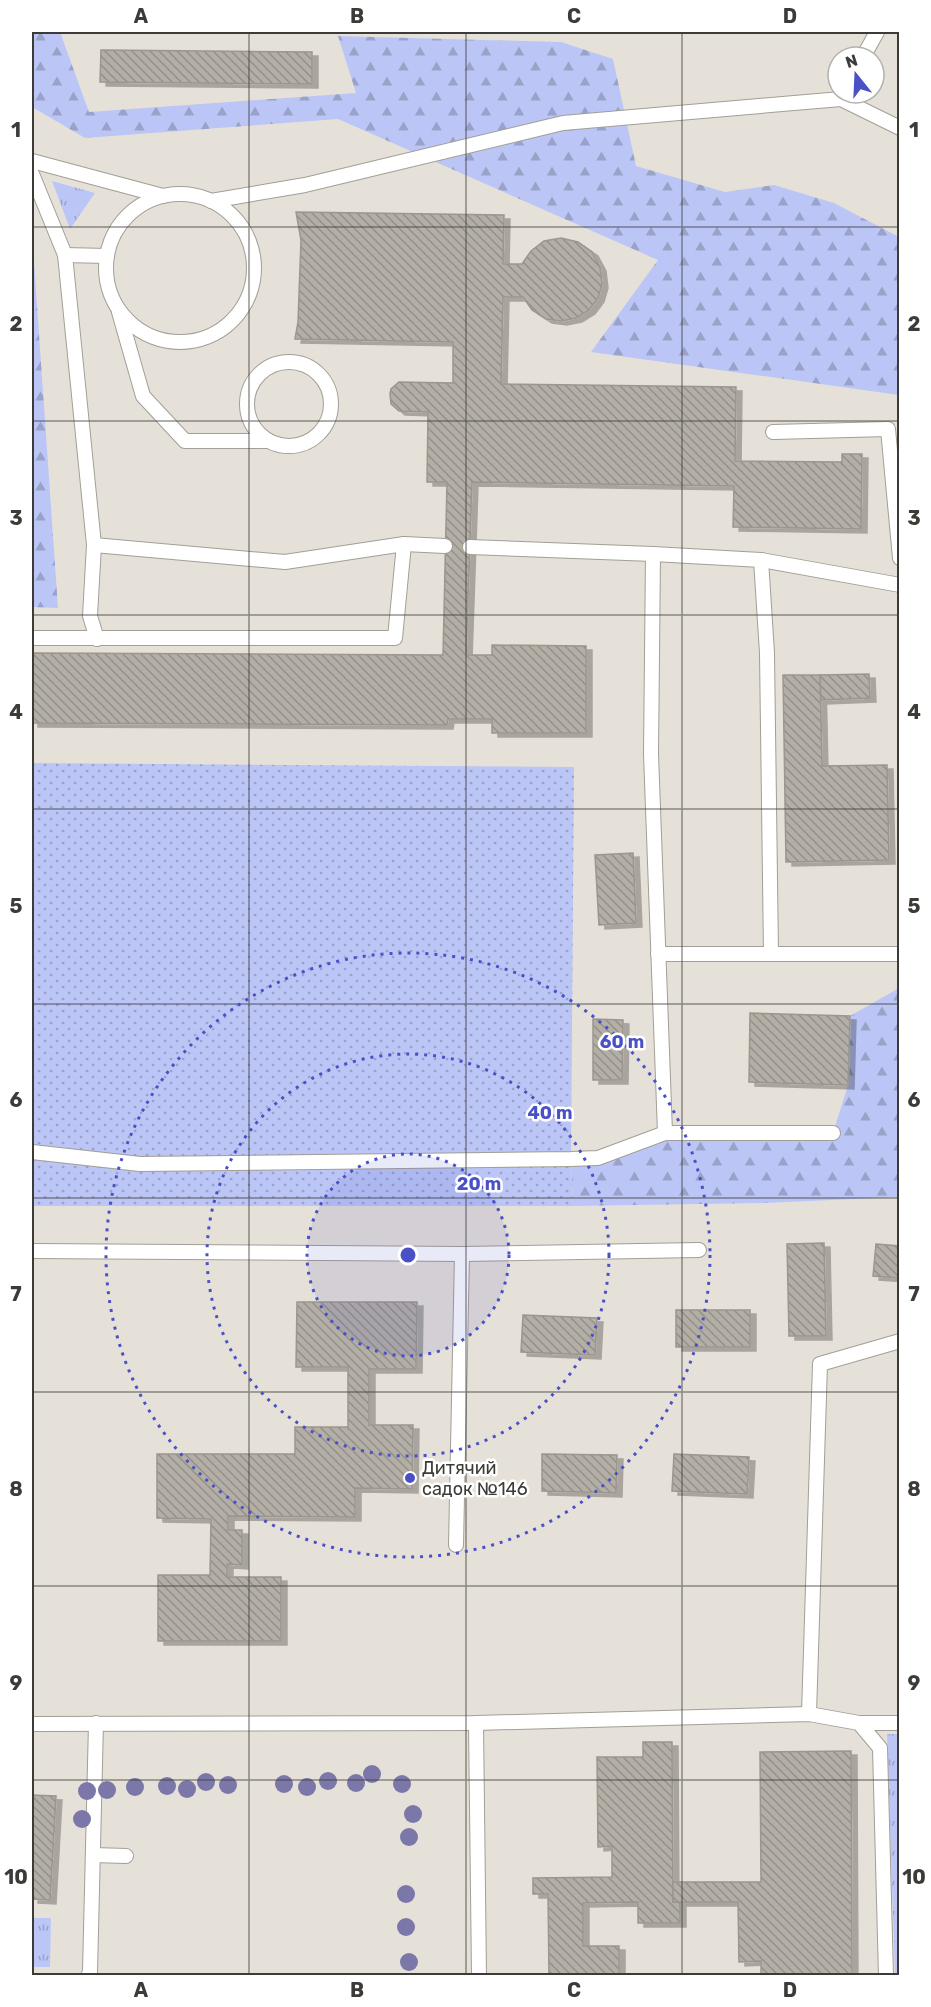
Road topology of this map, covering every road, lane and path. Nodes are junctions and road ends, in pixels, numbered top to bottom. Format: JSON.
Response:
{"nodes":[{"id":1,"x":826,"y":98,"type":"edge"},
{"id":2,"x":858,"y":105,"type":"edge"},
{"id":3,"x":900,"y":128,"type":"edge"},
{"id":4,"x":32,"y":161,"type":"edge"},
{"id":5,"x":32,"y":174,"type":"edge"},
{"id":6,"x":163,"y":196,"type":"junction"},
{"id":7,"x":211,"y":201,"type":"junction"},
{"id":8,"x":66,"y":255,"type":"junction"},
{"id":9,"x":107,"y":256,"type":"junction"},
{"id":10,"x":118,"y":310,"type":"junction"},
{"id":11,"x":773,"y":432,"type":"dead end"},
{"id":12,"x":268,"y":441,"type":"junction"},
{"id":13,"x":404,"y":544,"type":"junction"},
{"id":14,"x":94,"y":545,"type":"junction"},
{"id":15,"x":445,"y":546,"type":"dead end"},
{"id":16,"x":470,"y":547,"type":"dead end"},
{"id":17,"x":653,"y":554,"type":"junction"},
{"id":18,"x":900,"y":558,"type":"edge"},
{"id":19,"x":761,"y":561,"type":"junction"},
{"id":20,"x":900,"y":585,"type":"edge"},
{"id":21,"x":32,"y":638,"type":"edge"},
{"id":22,"x":97,"y":639,"type":"junction"},
{"id":23,"x":658,"y":954,"type":"junction"},
{"id":24,"x":771,"y":954,"type":"junction"},
{"id":25,"x":900,"y":954,"type":"edge"},
{"id":26,"x":665,"y":1133,"type":"junction"},
{"id":27,"x":833,"y":1133,"type":"dead end"},
{"id":28,"x":32,"y":1152,"type":"edge"},
{"id":29,"x":699,"y":1250,"type":"dead end"},
{"id":30,"x":32,"y":1251,"type":"edge"},
{"id":31,"x":462,"y":1254,"type":"junction"},
{"id":32,"x":900,"y":1341,"type":"edge"},
{"id":33,"x":456,"y":1545,"type":"dead end"},
{"id":34,"x":810,"y":1714,"type":"junction"},
{"id":35,"x":96,"y":1723,"type":"junction"},
{"id":36,"x":476,"y":1723,"type":"junction"},
{"id":37,"x":859,"y":1723,"type":"junction"},
{"id":38,"x":900,"y":1723,"type":"edge"},
{"id":39,"x":32,"y":1724,"type":"edge"},
{"id":40,"x":93,"y":1855,"type":"junction"},
{"id":41,"x":126,"y":1856,"type":"dead end"},
{"id":42,"x":88,"y":1976,"type":"edge"},
{"id":43,"x":479,"y":1976,"type":"edge"},
{"id":44,"x":886,"y":1976,"type":"edge"}],
"edges":[{"from":1,"to":7,"type":"lane"},
{"from":2,"to":3,"type":"lane"},
{"from":4,"to":6,"type":"lane"},
{"from":5,"to":8,"type":"lane"},
{"from":6,"to":7,"type":"lane"},
{"from":6,"to":9,"type":"lane"},
{"from":7,"to":10,"type":"lane"},
{"from":8,"to":9,"type":"lane"},
{"from":8,"to":14,"type":"lane"},
{"from":9,"to":10,"type":"lane"},
{"from":10,"to":12,"type":"lane"},
{"from":11,"to":18,"type":"lane"},
{"from":12,"to":12,"type":"lane"},
{"from":13,"to":14,"type":"lane"},
{"from":13,"to":15,"type":"lane"},
{"from":13,"to":22,"type":"lane"},
{"from":14,"to":22,"type":"lane"},
{"from":16,"to":17,"type":"lane"},
{"from":17,"to":19,"type":"lane"},
{"from":17,"to":23,"type":"lane"},
{"from":19,"to":20,"type":"lane"},
{"from":19,"to":24,"type":"lane"},
{"from":21,"to":22,"type":"lane"},
{"from":23,"to":24,"type":"lane"},
{"from":23,"to":26,"type":"lane"},
{"from":24,"to":25,"type":"lane"},
{"from":26,"to":27,"type":"lane"},
{"from":26,"to":28,"type":"lane"},
{"from":29,"to":31,"type":"lane"},
{"from":30,"to":31,"type":"lane"},
{"from":31,"to":33,"type":"lane"},
{"from":32,"to":34,"type":"lane"},
{"from":34,"to":36,"type":"lane"},
{"from":34,"to":37,"type":"lane"},
{"from":35,"to":36,"type":"lane"},
{"from":35,"to":39,"type":"lane"},
{"from":35,"to":40,"type":"lane"},
{"from":36,"to":43,"type":"lane"},
{"from":37,"to":38,"type":"lane"},
{"from":37,"to":44,"type":"lane"},
{"from":40,"to":41,"type":"lane"},
{"from":40,"to":42,"type":"lane"}]}
